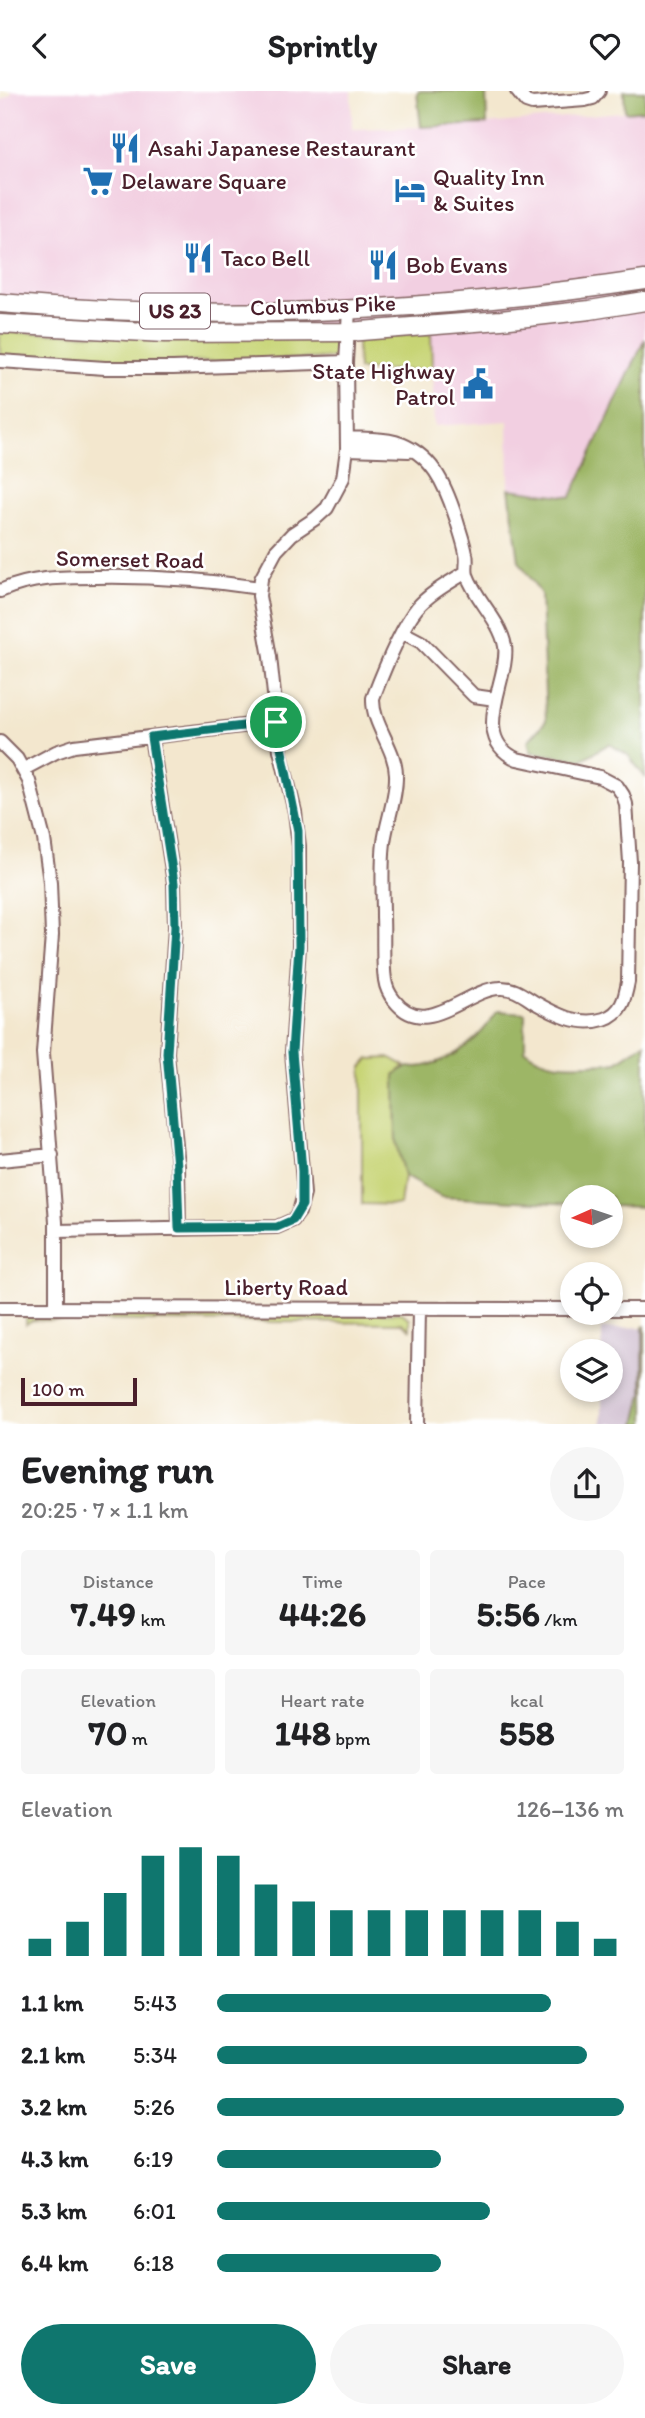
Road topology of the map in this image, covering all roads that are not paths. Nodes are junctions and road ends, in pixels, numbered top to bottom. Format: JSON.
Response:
{"nodes":[{"id":1,"x":517,"y":91,"type":"edge"},
{"id":2,"x":599,"y":91,"type":"edge"},
{"id":3,"x":645,"y":280,"type":"edge"},
{"id":4,"x":645,"y":301,"type":"edge"},
{"id":5,"x":0,"y":303,"type":"edge"},
{"id":6,"x":446,"y":303,"type":"junction"},
{"id":7,"x":349,"y":310,"type":"junction"},
{"id":8,"x":0,"y":324,"type":"edge"},
{"id":9,"x":448,"y":324,"type":"junction"},
{"id":10,"x":348,"y":332,"type":"junction"},
{"id":11,"x":0,"y":362,"type":"edge"},
{"id":12,"x":346,"y":362,"type":"junction"},
{"id":13,"x":347,"y":443,"type":"junction"},
{"id":14,"x":466,"y":572,"type":"junction"},
{"id":15,"x":260,"y":588,"type":"junction"},
{"id":16,"x":0,"y":591,"type":"edge"},
{"id":17,"x":402,"y":632,"type":"junction"},
{"id":18,"x":495,"y":699,"type":"junction"},
{"id":19,"x":276,"y":722,"type":"junction"},
{"id":20,"x":151,"y":737,"type":"junction"},
{"id":21,"x":0,"y":743,"type":"edge"},
{"id":22,"x":24,"y":769,"type":"junction"},
{"id":23,"x":52,"y":1155,"type":"junction"},
{"id":24,"x":0,"y":1160,"type":"edge"},
{"id":25,"x":179,"y":1228,"type":"junction"},
{"id":26,"x":56,"y":1231,"type":"junction"},
{"id":27,"x":0,"y":1308,"type":"edge"},
{"id":28,"x":55,"y":1308,"type":"junction"},
{"id":29,"x":419,"y":1309,"type":"junction"},
{"id":30,"x":560,"y":1309,"type":"edge"},
{"id":31,"x":623,"y":1309,"type":"edge"},
{"id":32,"x":645,"y":1309,"type":"edge"},
{"id":33,"x":417,"y":1424,"type":"edge"}],
"edges":[{"from":1,"to":2,"type":"street"},
{"from":3,"to":6,"type":"highway","name":"Columbus Pike","number":"US 23"},
{"from":4,"to":9,"type":"highway","name":"Columbus Pike","number":"US 23"},
{"from":5,"to":7,"type":"highway","name":"Columbus Pike","number":"US 23"},
{"from":6,"to":7,"type":"highway","name":"Columbus Pike","number":"US 23"},
{"from":6,"to":9,"type":"street"},
{"from":7,"to":10,"type":"street"},
{"from":8,"to":10,"type":"highway","name":"Columbus Pike","number":"US 23"},
{"from":9,"to":10,"type":"highway","name":"Columbus Pike","number":"US 23"},
{"from":10,"to":12,"type":"street"},
{"from":11,"to":12,"type":"street"},
{"from":12,"to":13,"type":"street"},
{"from":13,"to":14,"type":"street"},
{"from":13,"to":15,"type":"street"},
{"from":14,"to":17,"type":"street"},
{"from":14,"to":18,"type":"street"},
{"from":15,"to":16,"type":"street","name":"Somerset Road"},
{"from":15,"to":19,"type":"street"},
{"from":17,"to":18,"type":"street"},
{"from":17,"to":18,"type":"street"},
{"from":19,"to":20,"type":"street"},
{"from":19,"to":25,"type":"street"},
{"from":20,"to":22,"type":"street"},
{"from":20,"to":25,"type":"street"},
{"from":21,"to":22,"type":"street"},
{"from":22,"to":23,"type":"street"},
{"from":23,"to":24,"type":"street"},
{"from":23,"to":26,"type":"street"},
{"from":25,"to":26,"type":"street"},
{"from":26,"to":28,"type":"street"},
{"from":27,"to":28,"type":"street","name":"Liberty Road"},
{"from":28,"to":29,"type":"street","name":"Liberty Road"},
{"from":29,"to":30,"type":"street","name":"Liberty Road"},
{"from":29,"to":33,"type":"street"},
{"from":31,"to":32,"type":"street"}]}
